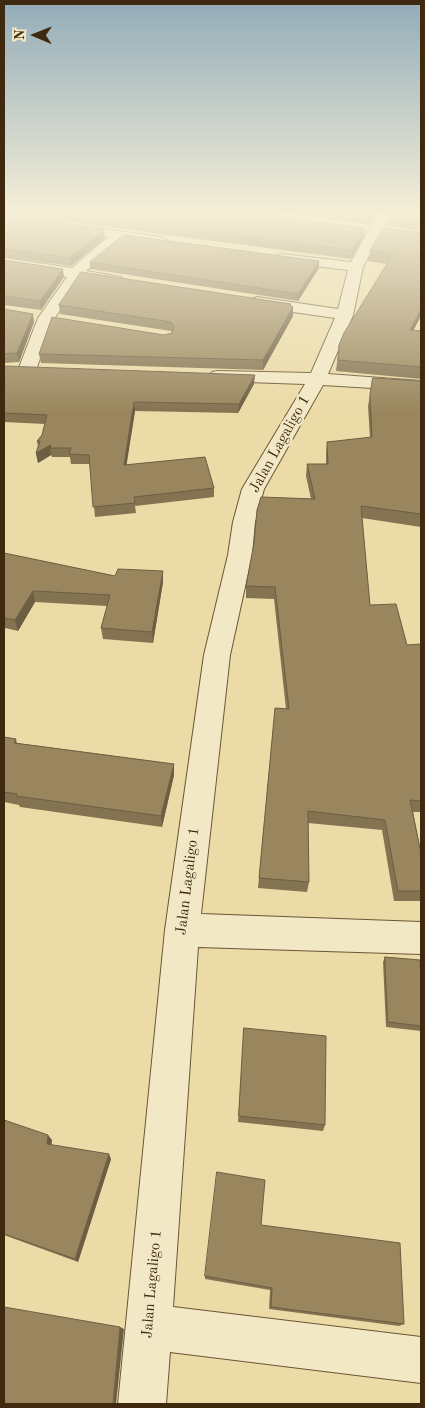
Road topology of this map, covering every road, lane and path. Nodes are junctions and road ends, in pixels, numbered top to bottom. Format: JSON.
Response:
{"nodes":[{"id":1,"x":72,"y":281,"type":"edge"},
{"id":2,"x":118,"y":281,"type":"edge"},
{"id":3,"x":353,"y":281,"type":"edge"},
{"id":4,"x":133,"y":283,"type":"edge"},
{"id":5,"x":239,"y":299,"type":"edge"},
{"id":6,"x":345,"y":315,"type":"junction"},
{"id":7,"x":38,"y":316,"type":"junction"},
{"id":8,"x":64,"y":321,"type":"edge"},
{"id":9,"x":47,"y":371,"type":"edge"},
{"id":10,"x":197,"y":375,"type":"edge"},
{"id":11,"x":317,"y":379,"type":"junction"},
{"id":12,"x":421,"y":386,"type":"edge"},
{"id":13,"x":182,"y":930,"type":"junction"},
{"id":14,"x":421,"y":938,"type":"edge"},
{"id":15,"x":148,"y":1327,"type":"junction"},
{"id":16,"x":421,"y":1360,"type":"edge"},
{"id":17,"x":142,"y":1404,"type":"edge"}],
"edges":[{"from":1,"to":7,"type":"street"},
{"from":2,"to":4,"type":"street"},
{"from":3,"to":6,"type":"street","name":"Jalan Lagaligo 1"},
{"from":5,"to":6,"type":"street"},
{"from":6,"to":11,"type":"street","name":"Jalan Lagaligo 1"},
{"from":7,"to":8,"type":"street"},
{"from":7,"to":9,"type":"street"},
{"from":10,"to":11,"type":"street"},
{"from":11,"to":12,"type":"street"},
{"from":11,"to":13,"type":"street","name":"Jalan Lagaligo 1"},
{"from":13,"to":14,"type":"street"},
{"from":13,"to":15,"type":"street","name":"Jalan Lagaligo 1"},
{"from":15,"to":16,"type":"street"},
{"from":15,"to":17,"type":"street","name":"Jalan Lagaligo 1"}]}
